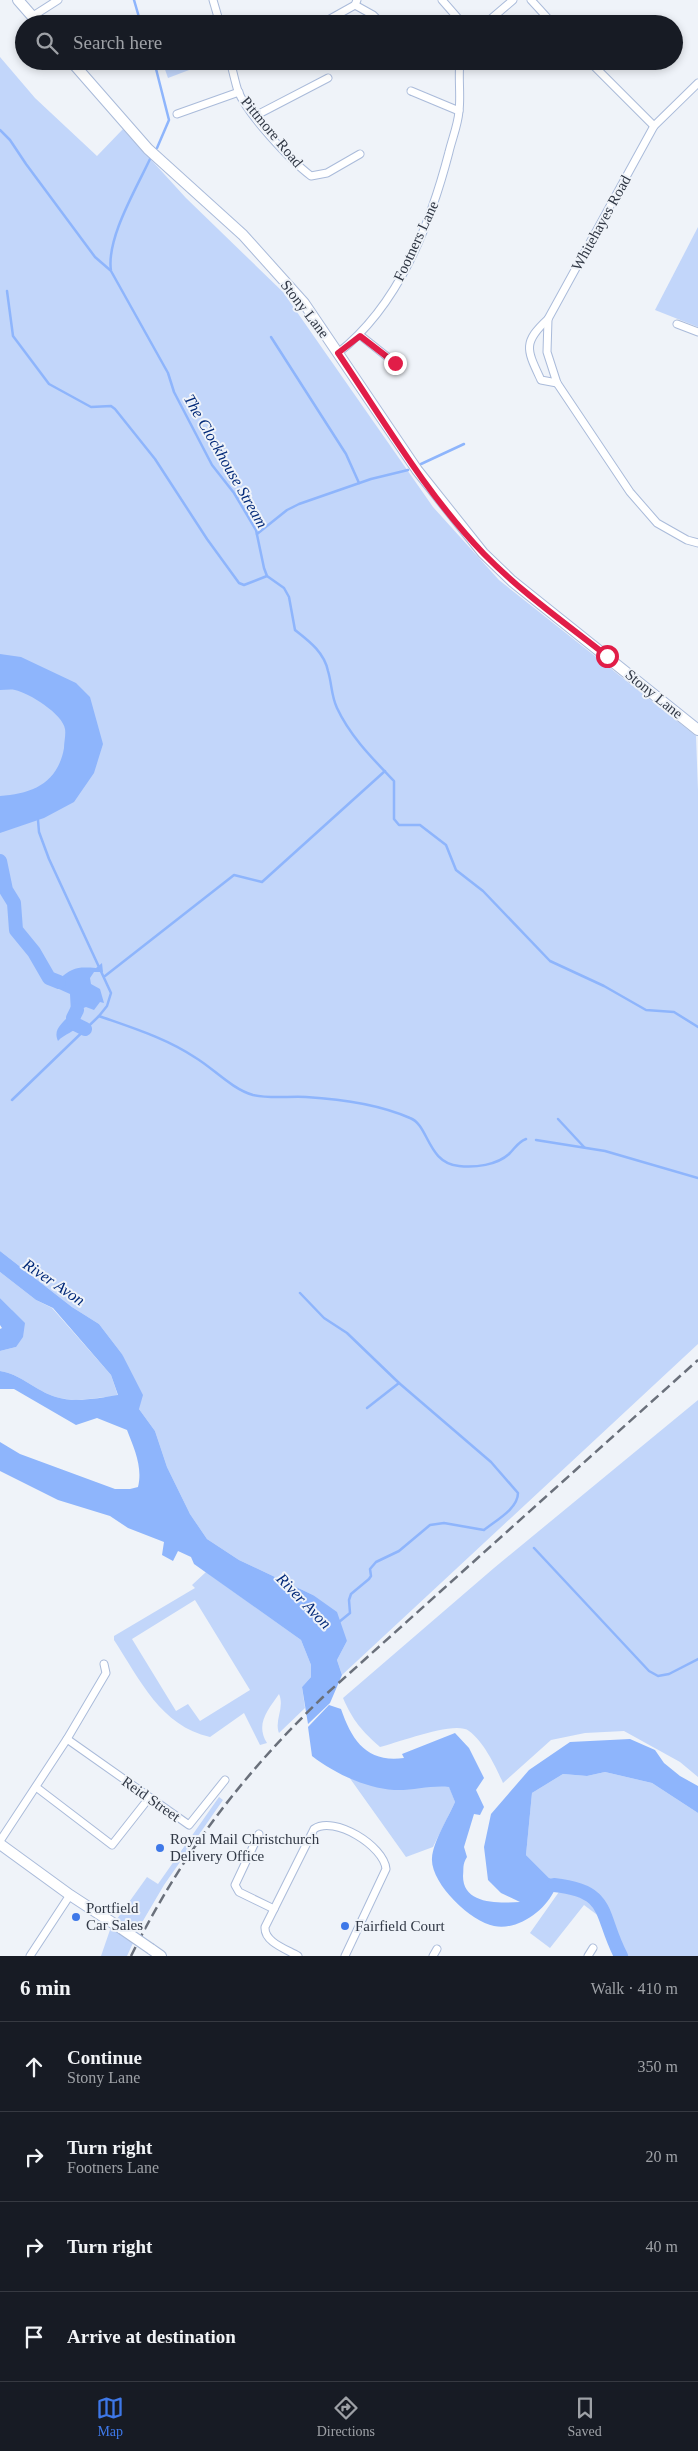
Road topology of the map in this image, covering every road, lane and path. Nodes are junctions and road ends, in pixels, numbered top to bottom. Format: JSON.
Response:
{"nodes":[{"id":1,"x":18,"y":0,"type":"edge"},
{"id":2,"x":58,"y":0,"type":"edge"},
{"id":3,"x":213,"y":0,"type":"edge"},
{"id":4,"x":442,"y":0,"type":"edge"},
{"id":5,"x":513,"y":0,"type":"edge"},
{"id":6,"x":531,"y":0,"type":"edge"},
{"id":7,"x":356,"y":2,"type":"edge"},
{"id":8,"x":32,"y":15,"type":"edge"},
{"id":9,"x":42,"y":15,"type":"edge"},
{"id":10,"x":217,"y":15,"type":"edge"},
{"id":11,"x":336,"y":15,"type":"edge"},
{"id":12,"x":373,"y":15,"type":"edge"},
{"id":13,"x":455,"y":15,"type":"edge"},
{"id":14,"x":496,"y":15,"type":"edge"},
{"id":15,"x":545,"y":15,"type":"edge"},
{"id":16,"x":79,"y":70,"type":"edge"},
{"id":17,"x":233,"y":70,"type":"edge"},
{"id":18,"x":460,"y":70,"type":"edge"},
{"id":19,"x":598,"y":70,"type":"edge"},
{"id":20,"x":328,"y":78,"type":"dead end"},
{"id":21,"x":698,"y":83,"type":"edge"},
{"id":22,"x":411,"y":91,"type":"dead end"},
{"id":23,"x":239,"y":92,"type":"junction"},
{"id":24,"x":459,"y":111,"type":"junction"},
{"id":25,"x":177,"y":114,"type":"dead end"},
{"id":26,"x":255,"y":116,"type":"junction"},
{"id":27,"x":654,"y":126,"type":"junction"},
{"id":28,"x":360,"y":154,"type":"dead end"},
{"id":29,"x":548,"y":319,"type":"junction"},
{"id":30,"x":677,"y":324,"type":"dead end"},
{"id":31,"x":698,"y":332,"type":"edge"},
{"id":32,"x":360,"y":336,"type":"junction"},
{"id":33,"x":338,"y":353,"type":"junction"},
{"id":34,"x":395,"y":363,"type":"dead end"},
{"id":35,"x":557,"y":383,"type":"junction"},
{"id":36,"x":698,"y":543,"type":"edge"},
{"id":37,"x":698,"y":730,"type":"edge"},
{"id":38,"x":104,"y":1664,"type":"dead end"},
{"id":39,"x":67,"y":1739,"type":"junction"},
{"id":40,"x":225,"y":1780,"type":"dead end"},
{"id":41,"x":36,"y":1787,"type":"junction"},
{"id":42,"x":149,"y":1798,"type":"junction"},
{"id":43,"x":259,"y":1834,"type":"dead end"},
{"id":44,"x":0,"y":1842,"type":"edge"},
{"id":45,"x":70,"y":1896,"type":"junction"},
{"id":46,"x":274,"y":1909,"type":"junction"},
{"id":47,"x":593,"y":1948,"type":"dead end"},
{"id":48,"x":30,"y":1956,"type":"edge"},
{"id":49,"x":160,"y":1956,"type":"edge"},
{"id":50,"x":297,"y":1956,"type":"edge"},
{"id":51,"x":345,"y":1956,"type":"edge"},
{"id":52,"x":588,"y":1956,"type":"edge"}],
"edges":[{"from":1,"to":8,"type":"main road"},
{"from":2,"to":9,"type":"street"},
{"from":3,"to":10,"type":"street"},
{"from":4,"to":13,"type":"street"},
{"from":5,"to":14,"type":"street"},
{"from":6,"to":15,"type":"street"},
{"from":7,"to":11,"type":"street"},
{"from":7,"to":12,"type":"street"},
{"from":16,"to":33,"type":"main road","name":"Stony Lane"},
{"from":17,"to":23,"type":"street","name":"Pittmore Road"},
{"from":18,"to":24,"type":"street","name":"Footners Lane"},
{"from":19,"to":27,"type":"street"},
{"from":20,"to":26,"type":"street"},
{"from":21,"to":27,"type":"street","name":"Whitehayes Road"},
{"from":22,"to":24,"type":"street"},
{"from":23,"to":25,"type":"street"},
{"from":23,"to":26,"type":"street","name":"Pittmore Road"},
{"from":24,"to":32,"type":"street","name":"Footners Lane"},
{"from":26,"to":28,"type":"street","name":"Pittmore Road"},
{"from":27,"to":29,"type":"street","name":"Whitehayes Road"},
{"from":29,"to":35,"type":"street","name":"Whitehayes Road"},
{"from":29,"to":35,"type":"street","name":"Whitehayes Road"},
{"from":30,"to":31,"type":"street"},
{"from":32,"to":33,"type":"street","name":"Footners Lane"},
{"from":32,"to":34,"type":"street"},
{"from":33,"to":37,"type":"main road","name":"Stony Lane"},
{"from":35,"to":36,"type":"street","name":"Whitehayes Road"},
{"from":38,"to":39,"type":"street"},
{"from":39,"to":41,"type":"street"},
{"from":39,"to":42,"type":"street","name":"Reid Street"},
{"from":40,"to":42,"type":"street","name":"Reid Street"},
{"from":41,"to":42,"type":"street"},
{"from":41,"to":44,"type":"street"},
{"from":43,"to":46,"type":"street"},
{"from":44,"to":45,"type":"main road"},
{"from":45,"to":48,"type":"street"},
{"from":45,"to":49,"type":"main road","bridge":true},
{"from":46,"to":50,"type":"street"},
{"from":46,"to":51,"type":"street"},
{"from":47,"to":52,"type":"street"}]}
